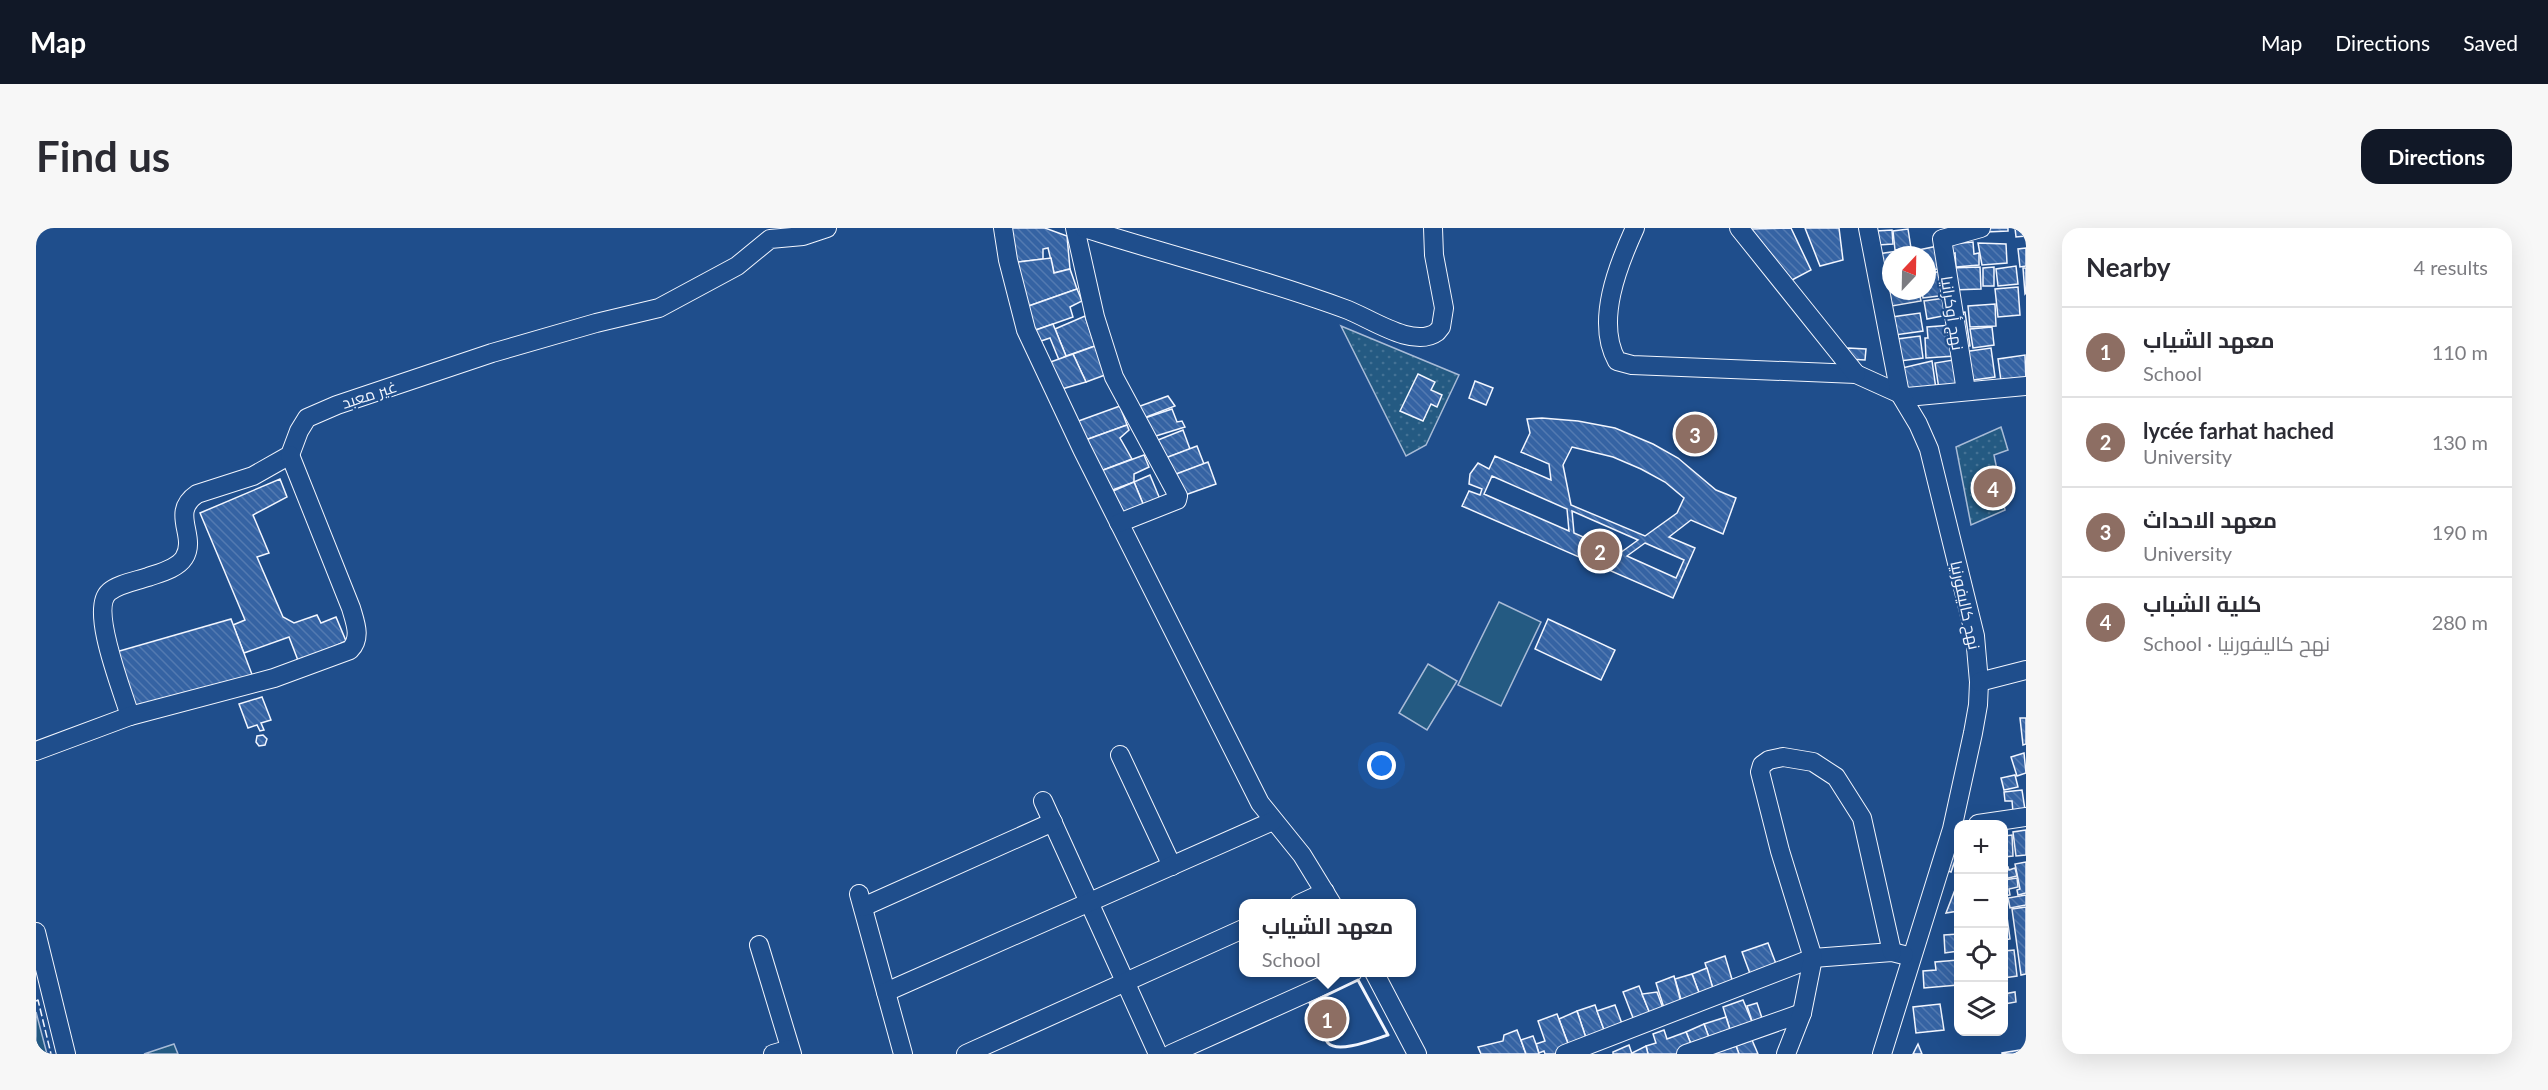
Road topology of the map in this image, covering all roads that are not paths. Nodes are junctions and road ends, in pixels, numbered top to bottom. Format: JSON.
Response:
{"nodes":[{"id":1,"x":827,"y":228,"type":"edge"},
{"id":2,"x":1004,"y":228,"type":"edge"},
{"id":3,"x":1075,"y":228,"type":"edge"},
{"id":4,"x":1084,"y":228,"type":"edge"},
{"id":5,"x":1433,"y":228,"type":"edge"},
{"id":6,"x":1635,"y":228,"type":"edge"},
{"id":7,"x":1739,"y":228,"type":"edge"},
{"id":8,"x":1868,"y":228,"type":"edge"},
{"id":9,"x":1981,"y":228,"type":"edge"},
{"id":10,"x":1856,"y":374,"type":"junction"},
{"id":11,"x":2026,"y":386,"type":"edge"},
{"id":12,"x":1966,"y":391,"type":"junction"},
{"id":13,"x":1900,"y":394,"type":"junction"},
{"id":14,"x":291,"y":456,"type":"junction"},
{"id":15,"x":1119,"y":523,"type":"junction"},
{"id":16,"x":2026,"y":670,"type":"edge"},
{"id":17,"x":1979,"y":682,"type":"junction"},
{"id":18,"x":130,"y":716,"type":"junction"},
{"id":19,"x":36,"y":751,"type":"edge"},
{"id":20,"x":1120,"y":755,"type":"dead end"},
{"id":21,"x":1043,"y":801,"type":"dead end"},
{"id":22,"x":2026,"y":817,"type":"edge"},
{"id":23,"x":1957,"y":820,"type":"edge"},
{"id":24,"x":2008,"y":820,"type":"edge"},
{"id":25,"x":1053,"y":822,"type":"junction"},
{"id":26,"x":1273,"y":822,"type":"junction"},
{"id":27,"x":1954,"y":831,"type":"edge"},
{"id":28,"x":1172,"y":866,"type":"junction"},
{"id":29,"x":1328,"y":898,"type":"edge"},
{"id":30,"x":1090,"y":902,"type":"junction"},
{"id":31,"x":1239,"y":931,"type":"edge"},
{"id":32,"x":36,"y":932,"type":"edge"},
{"id":33,"x":759,"y":945,"type":"dead end"},
{"id":34,"x":1892,"y":952,"type":"junction"},
{"id":35,"x":1912,"y":957,"type":"junction"},
{"id":36,"x":1814,"y":958,"type":"junction"},
{"id":37,"x":1342,"y":977,"type":"edge"},
{"id":38,"x":1377,"y":977,"type":"edge"},
{"id":39,"x":1125,"y":982,"type":"junction"},
{"id":40,"x":886,"y":992,"type":"junction"},
{"id":41,"x":1802,"y":1012,"type":"junction"},
{"id":42,"x":785,"y":1052,"type":"edge"},
{"id":43,"x":897,"y":1053,"type":"edge"},
{"id":44,"x":66,"y":1054,"type":"edge"},
{"id":45,"x":966,"y":1054,"type":"edge"},
{"id":46,"x":1158,"y":1054,"type":"edge"},
{"id":47,"x":1171,"y":1054,"type":"edge"},
{"id":48,"x":1417,"y":1054,"type":"edge"},
{"id":49,"x":1565,"y":1054,"type":"edge"},
{"id":50,"x":1686,"y":1054,"type":"edge"},
{"id":51,"x":1786,"y":1054,"type":"edge"},
{"id":52,"x":1882,"y":1054,"type":"edge"}],
"edges":[{"from":1,"to":14,"type":"street","name":"غير معبد"},
{"from":2,"to":15,"type":"street"},
{"from":3,"to":15,"type":"street"},
{"from":4,"to":5,"type":"street"},
{"from":6,"to":10,"type":"street"},
{"from":7,"to":10,"type":"street"},
{"from":8,"to":13,"type":"street","name":"نهح كاليفورنيا"},
{"from":9,"to":12,"type":"street","name":"نهج أوكرانيا"},
{"from":10,"to":13,"type":"street"},
{"from":11,"to":12,"type":"street"},
{"from":12,"to":13,"type":"street"},
{"from":13,"to":17,"type":"street","name":"نهح كاليفورنيا"},
{"from":14,"to":18,"type":"street"},
{"from":14,"to":18,"type":"street"},
{"from":15,"to":26,"type":"street"},
{"from":16,"to":17,"type":"street"},
{"from":17,"to":23,"type":"street","name":"نهح كاليفورنيا"},
{"from":18,"to":19,"type":"street"},
{"from":20,"to":28,"type":"street"},
{"from":21,"to":25,"type":"street"},
{"from":22,"to":24,"type":"street"},
{"from":25,"to":30,"type":"street"},
{"from":25,"to":40,"type":"street"},
{"from":26,"to":28,"type":"street"},
{"from":26,"to":29,"type":"street"},
{"from":27,"to":35,"type":"street","name":"نهح كاليفورنيا"},
{"from":28,"to":30,"type":"street"},
{"from":30,"to":39,"type":"street"},
{"from":30,"to":40,"type":"street"},
{"from":31,"to":39,"type":"street"},
{"from":32,"to":44,"type":"street"},
{"from":33,"to":42,"type":"street"},
{"from":34,"to":35,"type":"street"},
{"from":34,"to":36,"type":"street"},
{"from":34,"to":36,"type":"street"},
{"from":35,"to":52,"type":"street","name":"نهح كاليفورنيا"},
{"from":36,"to":41,"type":"street"},
{"from":36,"to":49,"type":"street"},
{"from":37,"to":47,"type":"street"},
{"from":38,"to":48,"type":"street"},
{"from":39,"to":45,"type":"street"},
{"from":39,"to":46,"type":"street"},
{"from":40,"to":43,"type":"street"},
{"from":41,"to":50,"type":"street"},
{"from":41,"to":51,"type":"street"}]}
